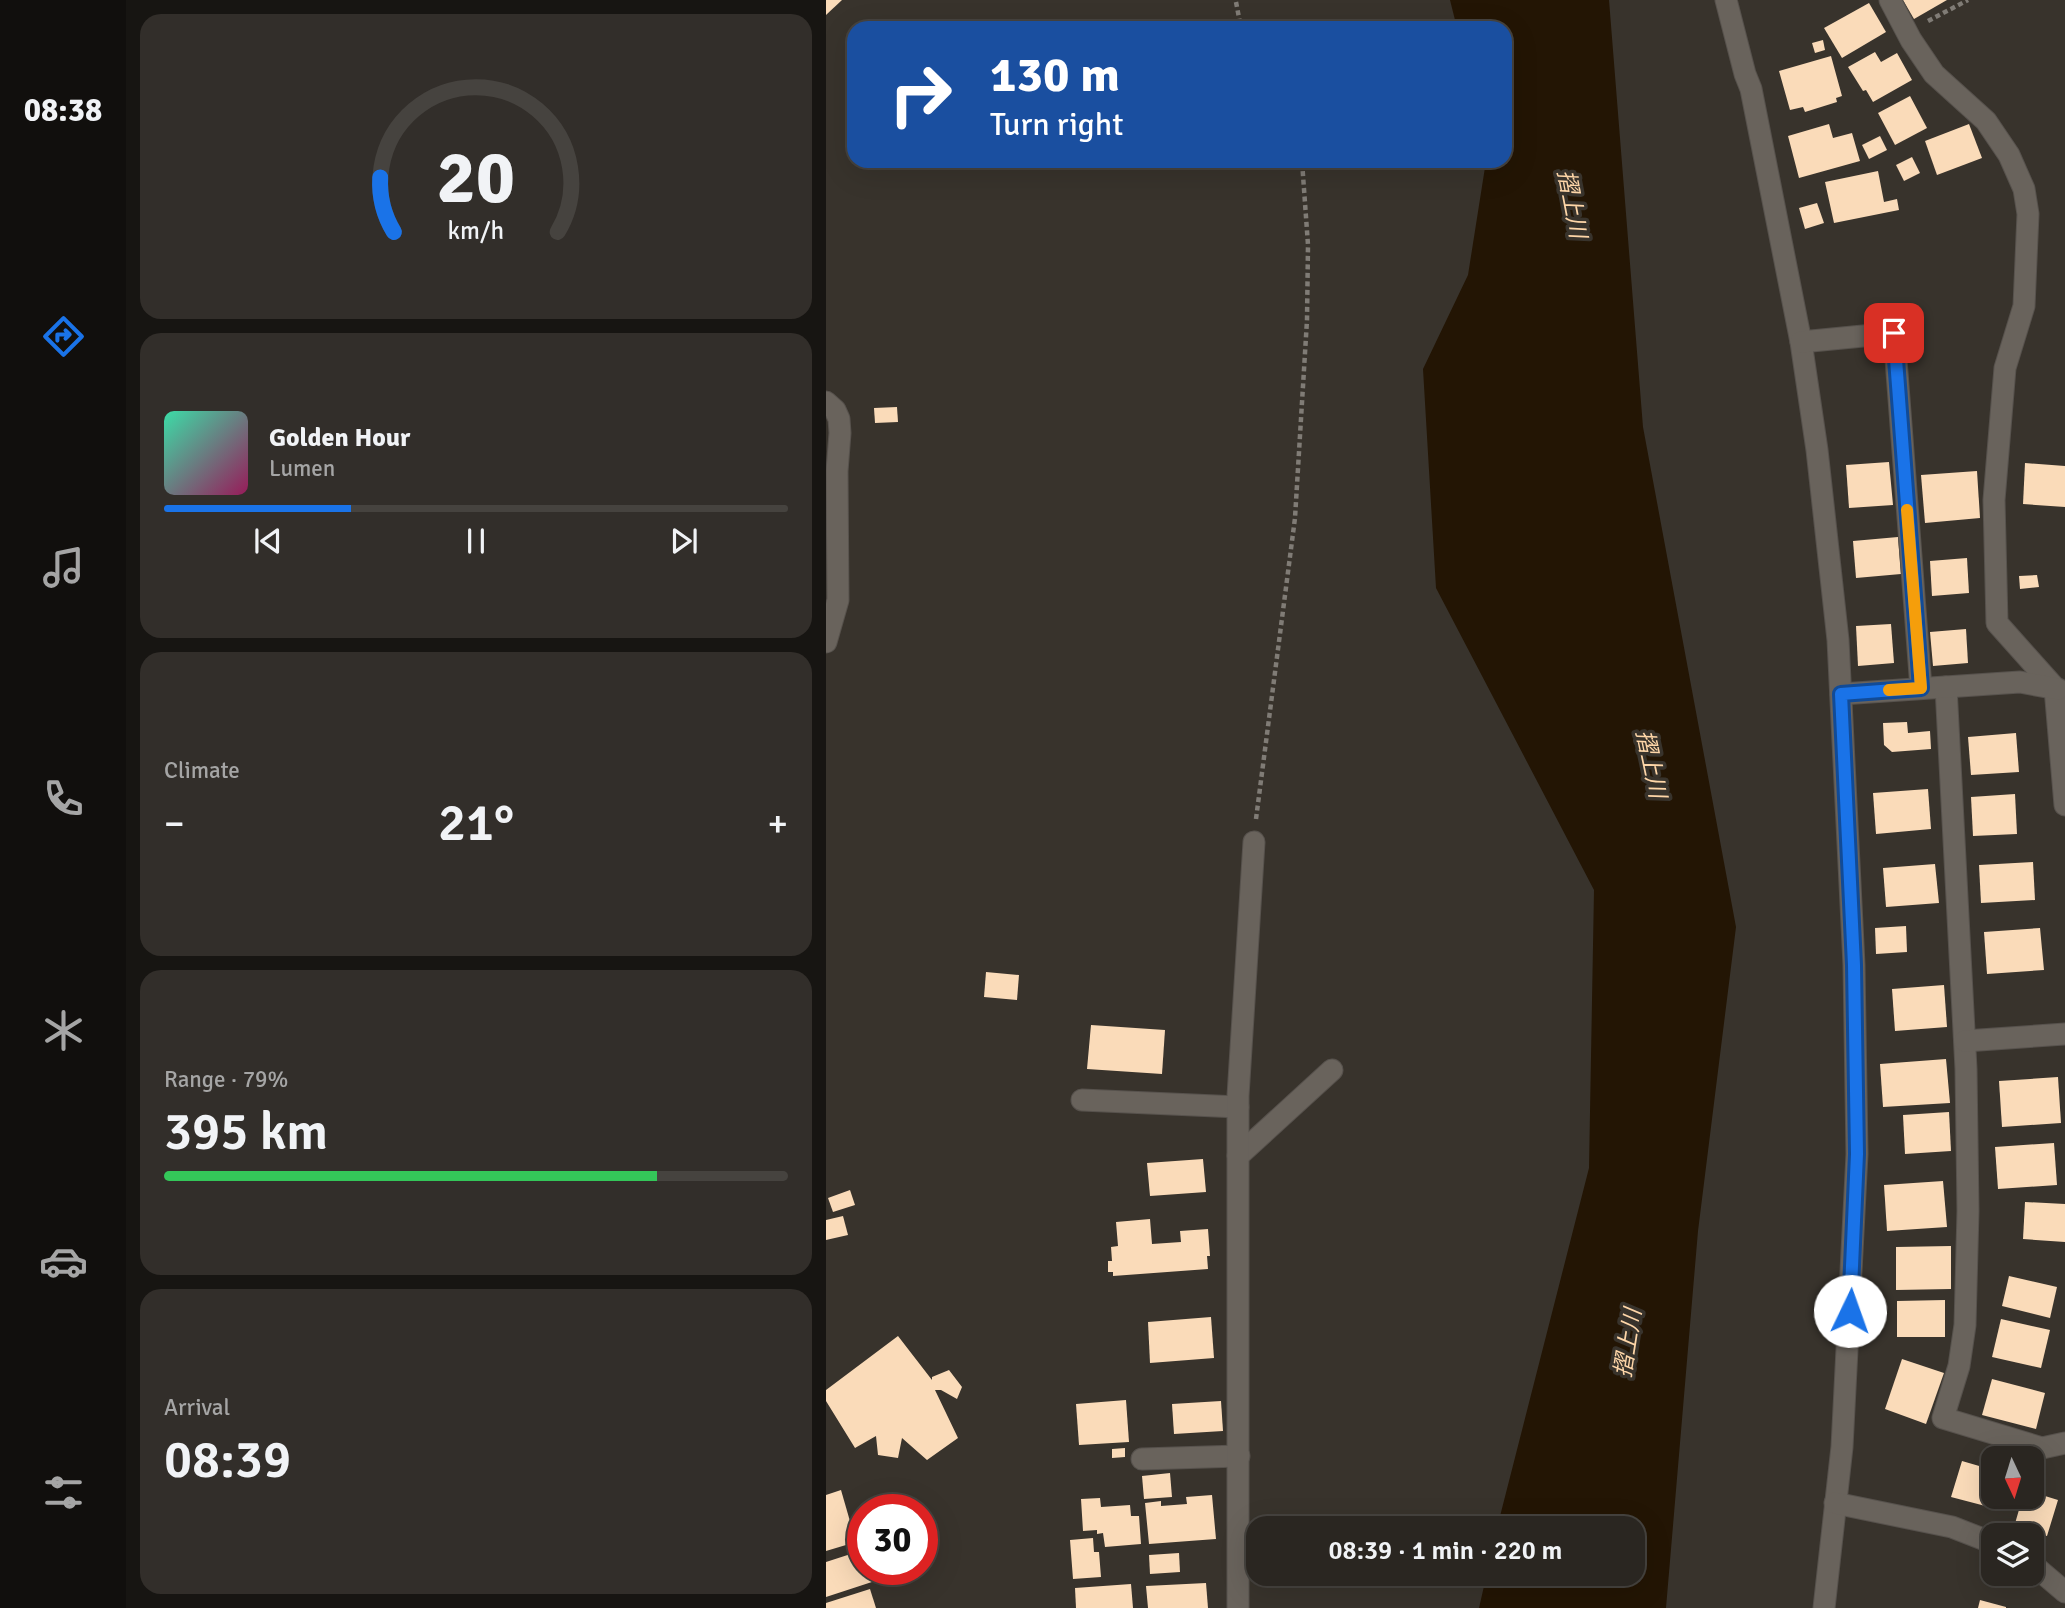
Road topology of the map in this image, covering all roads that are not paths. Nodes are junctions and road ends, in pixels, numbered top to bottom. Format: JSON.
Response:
{"nodes":[{"id":1,"x":1727,"y":0,"type":"edge"},
{"id":2,"x":1890,"y":0,"type":"edge"},
{"id":3,"x":1801,"y":342,"type":"junction"},
{"id":4,"x":826,"y":402,"type":"edge"},
{"id":5,"x":826,"y":642,"type":"edge"},
{"id":6,"x":1946,"y":687,"type":"junction"},
{"id":7,"x":1921,"y":688,"type":"junction"},
{"id":8,"x":2060,"y":690,"type":"edge"},
{"id":9,"x":1841,"y":694,"type":"junction"},
{"id":10,"x":2065,"y":805,"type":"edge"},
{"id":11,"x":1254,"y":842,"type":"road end"},
{"id":12,"x":2065,"y":1034,"type":"edge"},
{"id":13,"x":1965,"y":1041,"type":"junction"},
{"id":14,"x":1332,"y":1070,"type":"dead end"},
{"id":15,"x":1082,"y":1100,"type":"dead end"},
{"id":16,"x":1238,"y":1107,"type":"junction"},
{"id":17,"x":1238,"y":1156,"type":"junction"},
{"id":18,"x":2065,"y":1443,"type":"edge"},
{"id":19,"x":1239,"y":1456,"type":"junction"},
{"id":20,"x":1142,"y":1459,"type":"dead end"},
{"id":21,"x":1835,"y":1503,"type":"junction"},
{"id":22,"x":1981,"y":1538,"type":"edge"},
{"id":23,"x":2044,"y":1574,"type":"edge"},
{"id":24,"x":2065,"y":1592,"type":"edge"},
{"id":25,"x":1238,"y":1608,"type":"edge"},
{"id":26,"x":1824,"y":1608,"type":"edge"}],
"edges":[{"from":1,"to":3,"type":"street"},
{"from":2,"to":8,"type":"street"},
{"from":3,"to":7,"type":"street"},
{"from":3,"to":9,"type":"street"},
{"from":4,"to":5,"type":"street"},
{"from":6,"to":7,"type":"street"},
{"from":6,"to":8,"type":"street"},
{"from":6,"to":13,"type":"street"},
{"from":7,"to":9,"type":"street"},
{"from":8,"to":10,"type":"street"},
{"from":9,"to":21,"type":"street"},
{"from":11,"to":16,"type":"street"},
{"from":12,"to":13,"type":"street"},
{"from":13,"to":18,"type":"street"},
{"from":14,"to":17,"type":"street"},
{"from":15,"to":16,"type":"street"},
{"from":16,"to":17,"type":"street"},
{"from":17,"to":19,"type":"street"},
{"from":19,"to":20,"type":"street"},
{"from":19,"to":25,"type":"street"},
{"from":21,"to":22,"type":"street"},
{"from":21,"to":26,"type":"street"},
{"from":23,"to":24,"type":"street"}]}
